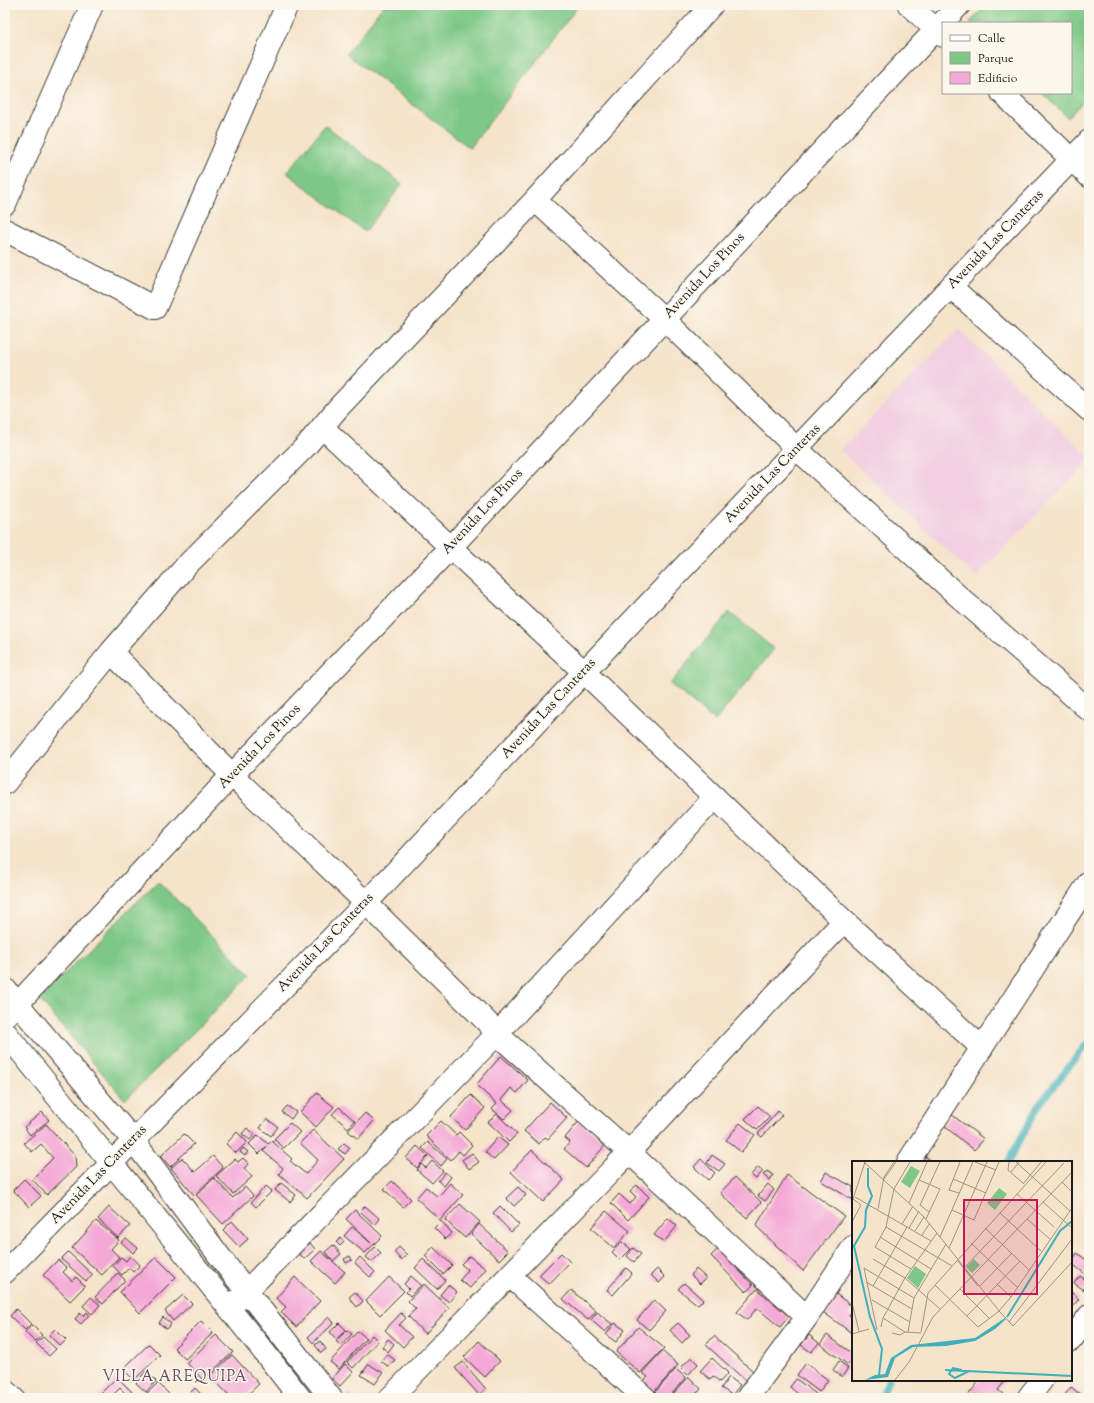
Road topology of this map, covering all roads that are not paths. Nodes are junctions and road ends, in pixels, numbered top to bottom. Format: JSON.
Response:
{"nodes":[{"id":1,"x":92,"y":5,"type":"edge"},
{"id":2,"x":287,"y":5,"type":"edge"},
{"id":3,"x":712,"y":5,"type":"edge"},
{"id":4,"x":909,"y":5,"type":"edge"},
{"id":5,"x":959,"y":5,"type":"edge"},
{"id":6,"x":947,"y":22,"type":"edge"},
{"id":7,"x":940,"y":32,"type":"edge"},
{"id":8,"x":1003,"y":94,"type":"edge"},
{"id":9,"x":1089,"y":141,"type":"edge"},
{"id":10,"x":1072,"y":160,"type":"junction"},
{"id":11,"x":1089,"y":176,"type":"edge"},
{"id":12,"x":535,"y":200,"type":"junction"},
{"id":13,"x":5,"y":204,"type":"edge"},
{"id":14,"x":5,"y":230,"type":"edge"},
{"id":15,"x":951,"y":287,"type":"junction"},
{"id":16,"x":664,"y":320,"type":"junction"},
{"id":17,"x":1089,"y":410,"type":"edge"},
{"id":18,"x":322,"y":427,"type":"junction"},
{"id":19,"x":797,"y":448,"type":"junction"},
{"id":20,"x":451,"y":547,"type":"junction"},
{"id":21,"x":110,"y":652,"type":"junction"},
{"id":22,"x":584,"y":672,"type":"junction"},
{"id":23,"x":1089,"y":710,"type":"edge"},
{"id":24,"x":232,"y":775,"type":"junction"},
{"id":25,"x":5,"y":783,"type":"edge"},
{"id":26,"x":716,"y":797,"type":"junction"},
{"id":27,"x":1089,"y":882,"type":"edge"},
{"id":28,"x":366,"y":903,"type":"junction"},
{"id":29,"x":844,"y":921,"type":"junction"},
{"id":30,"x":9,"y":1003,"type":"edge"},
{"id":31,"x":5,"y":1032,"type":"edge"},
{"id":32,"x":496,"y":1034,"type":"junction"},
{"id":33,"x":982,"y":1048,"type":"junction"},
{"id":34,"x":133,"y":1140,"type":"junction"},
{"id":35,"x":629,"y":1152,"type":"junction"},
{"id":36,"x":909,"y":1161,"type":"edge"},
{"id":37,"x":110,"y":1163,"type":"junction"},
{"id":38,"x":852,"y":1249,"type":"edge"},
{"id":39,"x":5,"y":1272,"type":"edge"},
{"id":40,"x":510,"y":1276,"type":"junction"},
{"id":41,"x":247,"y":1291,"type":"junction"},
{"id":42,"x":230,"y":1308,"type":"junction"},
{"id":43,"x":1089,"y":1316,"type":"edge"},
{"id":44,"x":807,"y":1318,"type":"junction"},
{"id":45,"x":1072,"y":1339,"type":"edge"},
{"id":46,"x":1041,"y":1381,"type":"edge"},
{"id":47,"x":5,"y":1391,"type":"edge"},
{"id":48,"x":12,"y":1398,"type":"edge"},
{"id":49,"x":300,"y":1398,"type":"edge"},
{"id":50,"x":331,"y":1398,"type":"edge"},
{"id":51,"x":390,"y":1398,"type":"edge"},
{"id":52,"x":645,"y":1398,"type":"edge"},
{"id":53,"x":747,"y":1398,"type":"edge"},
{"id":54,"x":1028,"y":1398,"type":"edge"}],
"edges":[{"from":1,"to":13,"type":"street"},
{"from":2,"to":14,"type":"street"},
{"from":3,"to":12,"type":"street"},
{"from":4,"to":7,"type":"street"},
{"from":5,"to":6,"type":"street","name":"Avenida Los Pinos"},
{"from":7,"to":16,"type":"street","name":"Avenida Los Pinos"},
{"from":8,"to":10,"type":"street"},
{"from":9,"to":10,"type":"street","name":"Avenida Las Canteras"},
{"from":10,"to":11,"type":"street"},
{"from":10,"to":15,"type":"street","name":"Avenida Las Canteras"},
{"from":12,"to":16,"type":"street"},
{"from":12,"to":18,"type":"street"},
{"from":15,"to":17,"type":"street"},
{"from":15,"to":19,"type":"street","name":"Avenida Las Canteras"},
{"from":16,"to":19,"type":"street"},
{"from":16,"to":20,"type":"street","name":"Avenida Los Pinos"},
{"from":18,"to":20,"type":"street"},
{"from":18,"to":21,"type":"street"},
{"from":19,"to":22,"type":"street","name":"Avenida Las Canteras"},
{"from":19,"to":23,"type":"street"},
{"from":20,"to":22,"type":"street"},
{"from":20,"to":24,"type":"street","name":"Avenida Los Pinos"},
{"from":21,"to":24,"type":"street"},
{"from":21,"to":25,"type":"street"},
{"from":22,"to":26,"type":"street"},
{"from":22,"to":28,"type":"street","name":"Avenida Las Canteras"},
{"from":24,"to":28,"type":"street"},
{"from":24,"to":30,"type":"street","name":"Avenida Los Pinos"},
{"from":26,"to":29,"type":"street"},
{"from":26,"to":32,"type":"street"},
{"from":27,"to":33,"type":"street"},
{"from":28,"to":32,"type":"street"},
{"from":28,"to":34,"type":"street","name":"Avenida Las Canteras"},
{"from":29,"to":33,"type":"street"},
{"from":29,"to":35,"type":"street"},
{"from":30,"to":34,"type":"street"},
{"from":31,"to":37,"type":"street"},
{"from":32,"to":35,"type":"street"},
{"from":32,"to":41,"type":"street"},
{"from":33,"to":36,"type":"street"},
{"from":34,"to":37,"type":"street","name":"Avenida Las Canteras"},
{"from":34,"to":41,"type":"street"},
{"from":35,"to":40,"type":"street"},
{"from":35,"to":44,"type":"street"},
{"from":37,"to":39,"type":"street","name":"Avenida Las Canteras"},
{"from":37,"to":42,"type":"street"},
{"from":38,"to":44,"type":"street"},
{"from":40,"to":51,"type":"street"},
{"from":40,"to":52,"type":"street"},
{"from":41,"to":42,"type":"street"},
{"from":41,"to":50,"type":"street"},
{"from":42,"to":49,"type":"street"},
{"from":43,"to":45,"type":"street"},
{"from":44,"to":53,"type":"street"},
{"from":46,"to":54,"type":"street"},
{"from":47,"to":48,"type":"street"}]}
